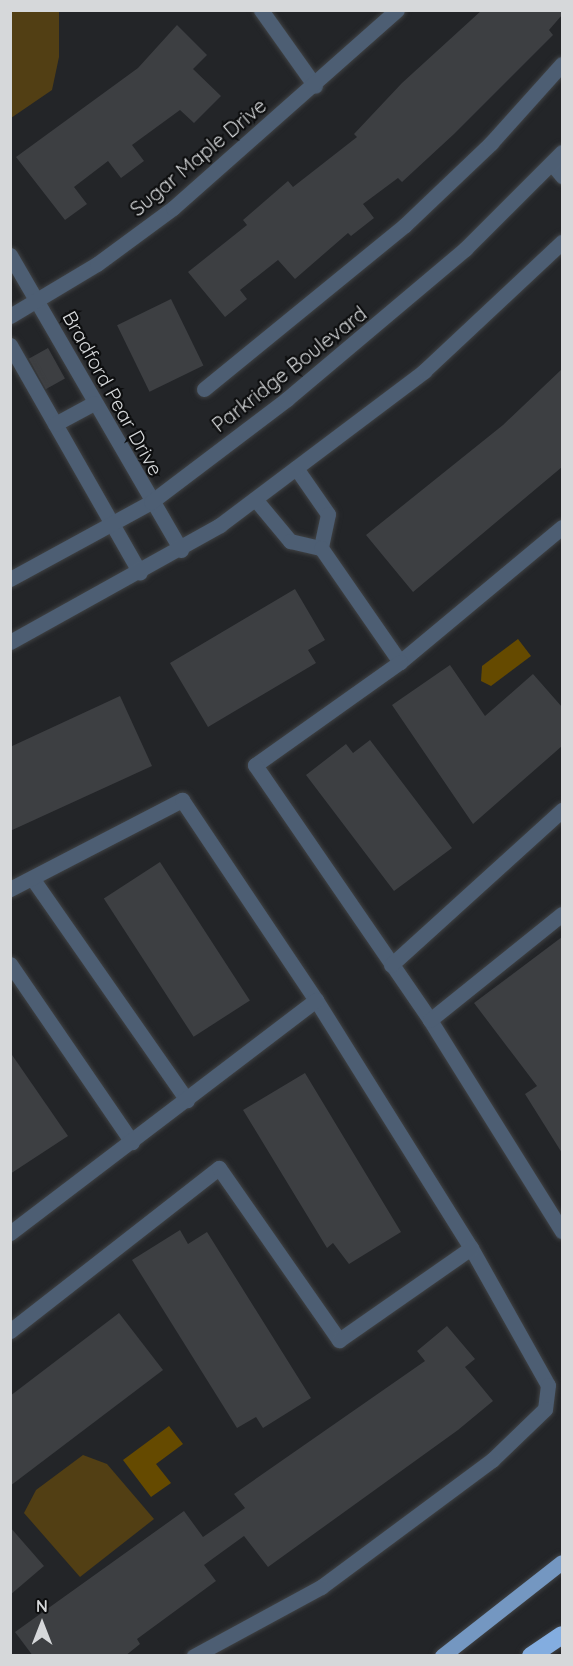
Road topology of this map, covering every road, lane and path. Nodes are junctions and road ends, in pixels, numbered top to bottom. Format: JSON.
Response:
{"nodes":[{"id":1,"x":261,"y":10,"type":"edge"},
{"id":2,"x":397,"y":10,"type":"edge"},
{"id":3,"x":562,"y":64,"type":"edge"},
{"id":4,"x":315,"y":86,"type":"junction"},
{"id":5,"x":562,"y":152,"type":"edge"},
{"id":6,"x":552,"y":164,"type":"junction"},
{"id":7,"x":562,"y":176,"type":"edge"},
{"id":8,"x":562,"y":242,"type":"edge"},
{"id":9,"x":10,"y":255,"type":"edge"},
{"id":10,"x":37,"y":300,"type":"junction"},
{"id":11,"x":10,"y":316,"type":"edge"},
{"id":12,"x":10,"y":345,"type":"edge"},
{"id":13,"x":204,"y":389,"type":"dead end"},
{"id":14,"x":94,"y":403,"type":"junction"},
{"id":15,"x":55,"y":424,"type":"junction"},
{"id":16,"x":296,"y":468,"type":"junction"},
{"id":17,"x":255,"y":499,"type":"junction"},
{"id":18,"x":151,"y":502,"type":"junction"},
{"id":19,"x":112,"y":527,"type":"junction"},
{"id":20,"x":562,"y":527,"type":"edge"},
{"id":21,"x":321,"y":548,"type":"junction"},
{"id":22,"x":181,"y":550,"type":"junction"},
{"id":23,"x":140,"y":573,"type":"junction"},
{"id":24,"x":10,"y":579,"type":"edge"},
{"id":25,"x":10,"y":642,"type":"edge"},
{"id":26,"x":400,"y":662,"type":"junction"},
{"id":27,"x":562,"y":810,"type":"edge"},
{"id":28,"x":32,"y":878,"type":"junction"},
{"id":29,"x":10,"y":889,"type":"edge"},
{"id":30,"x":562,"y":914,"type":"edge"},
{"id":31,"x":10,"y":964,"type":"edge"},
{"id":32,"x":391,"y":965,"type":"junction"},
{"id":33,"x":316,"y":1000,"type":"junction"},
{"id":34,"x":429,"y":1020,"type":"junction"},
{"id":35,"x":187,"y":1100,"type":"junction"},
{"id":36,"x":132,"y":1142,"type":"junction"},
{"id":37,"x":562,"y":1231,"type":"edge"},
{"id":38,"x":10,"y":1233,"type":"edge"},
{"id":39,"x":471,"y":1248,"type":"junction"},
{"id":40,"x":10,"y":1331,"type":"edge"},
{"id":41,"x":562,"y":1562,"type":"edge"},
{"id":42,"x":562,"y":1635,"type":"edge"},
{"id":43,"x":194,"y":1656,"type":"edge"},
{"id":44,"x":442,"y":1656,"type":"edge"},
{"id":45,"x":531,"y":1656,"type":"edge"}],
"edges":[{"from":1,"to":4,"type":"street"},
{"from":2,"to":4,"type":"street","name":"Sugar Maple Drive"},
{"from":3,"to":13,"type":"street"},
{"from":4,"to":10,"type":"street","name":"Sugar Maple Drive"},
{"from":5,"to":6,"type":"street","name":"Parkridge Boulevard"},
{"from":6,"to":7,"type":"street"},
{"from":6,"to":18,"type":"street","name":"Parkridge Boulevard"},
{"from":8,"to":16,"type":"street"},
{"from":9,"to":10,"type":"street","name":"Bradford Pear Drive"},
{"from":10,"to":11,"type":"street","name":"Sugar Maple Drive"},
{"from":10,"to":14,"type":"street","name":"Bradford Pear Drive"},
{"from":12,"to":15,"type":"street"},
{"from":14,"to":15,"type":"street"},
{"from":14,"to":18,"type":"street","name":"Bradford Pear Drive"},
{"from":15,"to":19,"type":"street"},
{"from":16,"to":17,"type":"street"},
{"from":16,"to":21,"type":"street"},
{"from":17,"to":21,"type":"street"},
{"from":17,"to":22,"type":"street"},
{"from":18,"to":19,"type":"street","name":"Parkridge Boulevard"},
{"from":18,"to":22,"type":"street","name":"Bradford Pear Drive"},
{"from":19,"to":23,"type":"street"},
{"from":19,"to":24,"type":"street","name":"Parkridge Boulevard"},
{"from":20,"to":26,"type":"street"},
{"from":21,"to":26,"type":"street"},
{"from":22,"to":23,"type":"street"},
{"from":23,"to":25,"type":"street"},
{"from":26,"to":32,"type":"street"},
{"from":27,"to":32,"type":"street"},
{"from":28,"to":29,"type":"street"},
{"from":28,"to":33,"type":"street"},
{"from":28,"to":35,"type":"street"},
{"from":30,"to":34,"type":"street"},
{"from":31,"to":36,"type":"street"},
{"from":32,"to":34,"type":"street"},
{"from":33,"to":35,"type":"street"},
{"from":33,"to":39,"type":"street"},
{"from":34,"to":37,"type":"street"},
{"from":35,"to":36,"type":"street"},
{"from":36,"to":38,"type":"street"},
{"from":39,"to":40,"type":"street"},
{"from":39,"to":43,"type":"street"},
{"from":41,"to":44,"type":"main road"},
{"from":42,"to":45,"type":"highway"}]}
